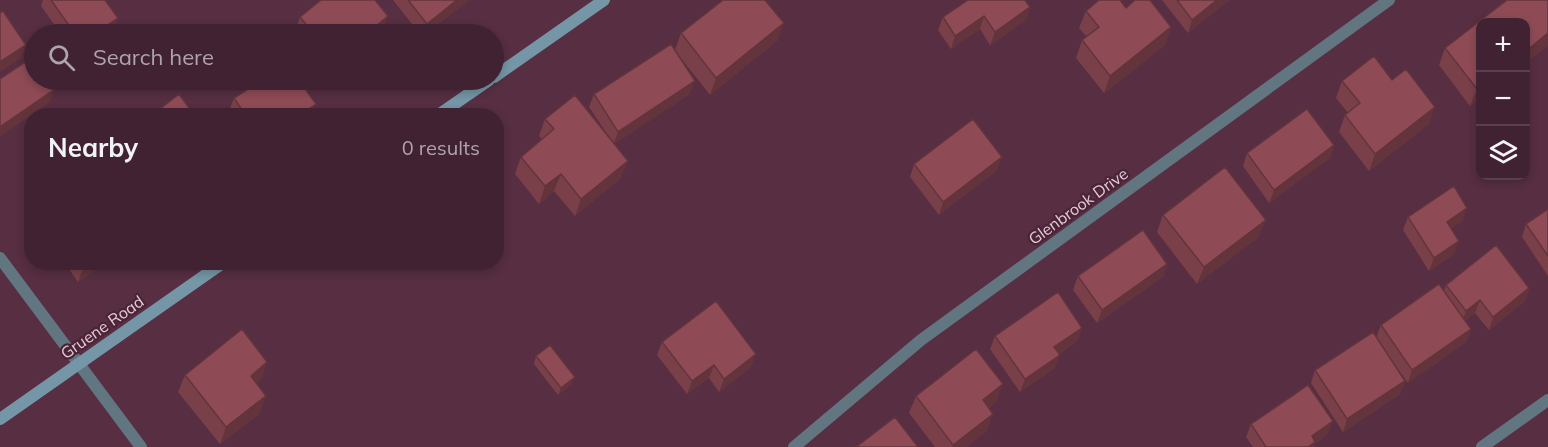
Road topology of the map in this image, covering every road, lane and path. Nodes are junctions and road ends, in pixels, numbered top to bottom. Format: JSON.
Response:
{"nodes":[{"id":1,"x":604,"y":0,"type":"edge"},
{"id":2,"x":1389,"y":0,"type":"edge"},
{"id":3,"x":504,"y":69,"type":"edge"},
{"id":4,"x":475,"y":90,"type":"edge"},
{"id":5,"x":449,"y":108,"type":"edge"},
{"id":6,"x":0,"y":258,"type":"edge"},
{"id":7,"x":213,"y":270,"type":"edge"},
{"id":8,"x":79,"y":363,"type":"junction"},
{"id":9,"x":1548,"y":400,"type":"edge"},
{"id":10,"x":0,"y":419,"type":"edge"},
{"id":11,"x":141,"y":447,"type":"edge"},
{"id":12,"x":794,"y":447,"type":"edge"},
{"id":13,"x":1482,"y":447,"type":"edge"}],
"edges":[{"from":1,"to":3,"type":"street"},
{"from":2,"to":12,"type":"street","name":"Glenbrook Drive"},
{"from":4,"to":5,"type":"street"},
{"from":6,"to":8,"type":"street"},
{"from":7,"to":8,"type":"street","name":"Gruene Road"},
{"from":8,"to":10,"type":"street","name":"Gruene Road"},
{"from":8,"to":11,"type":"street"},
{"from":9,"to":13,"type":"street"}]}
